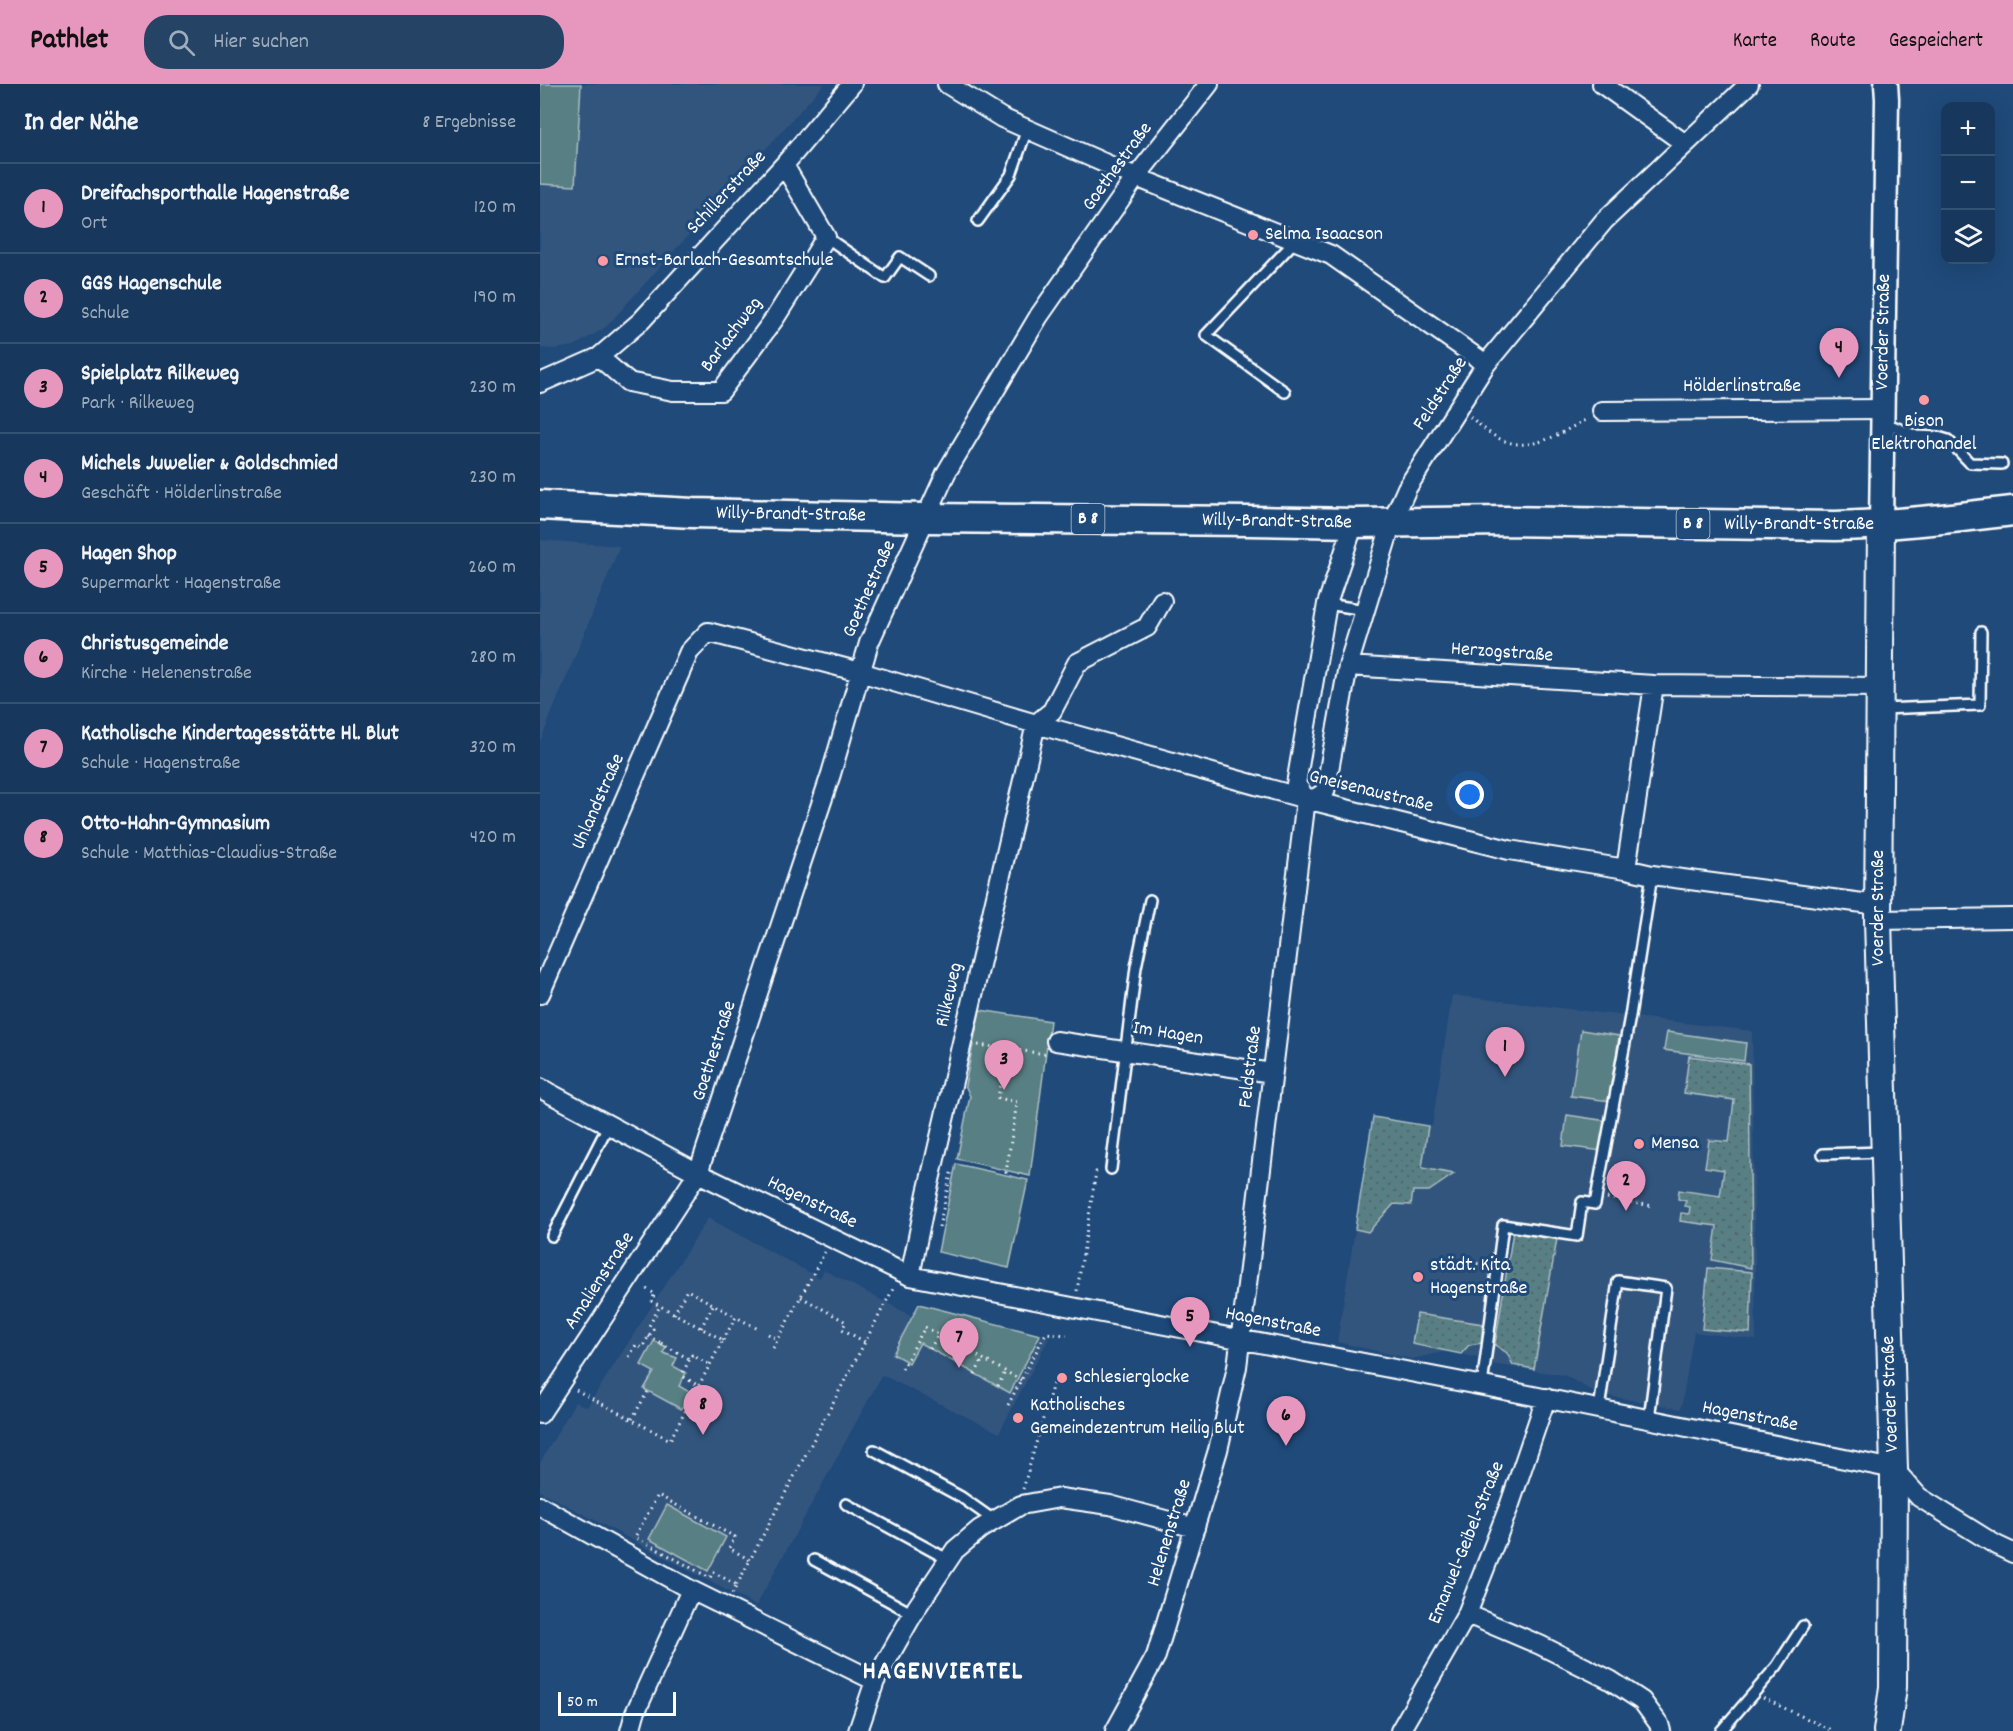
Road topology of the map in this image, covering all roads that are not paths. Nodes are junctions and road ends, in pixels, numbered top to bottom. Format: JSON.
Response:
{"nodes":[{"id":1,"x":852,"y":84,"type":"edge"},
{"id":2,"x":947,"y":84,"type":"edge"},
{"id":3,"x":1209,"y":84,"type":"edge"},
{"id":4,"x":1602,"y":84,"type":"edge"},
{"id":5,"x":1749,"y":84,"type":"edge"},
{"id":6,"x":1886,"y":84,"type":"edge"},
{"id":7,"x":1027,"y":129,"type":"junction"},
{"id":8,"x":1684,"y":143,"type":"junction"},
{"id":9,"x":784,"y":165,"type":"junction"},
{"id":10,"x":1136,"y":177,"type":"junction"},
{"id":11,"x":978,"y":221,"type":"dead end"},
{"id":12,"x":826,"y":237,"type":"junction"},
{"id":13,"x":1296,"y":241,"type":"junction"},
{"id":14,"x":928,"y":276,"type":"dead end"},
{"id":15,"x":599,"y":357,"type":"junction"},
{"id":16,"x":1486,"y":364,"type":"junction"},
{"id":17,"x":540,"y":383,"type":"edge"},
{"id":18,"x":1285,"y":392,"type":"dead end"},
{"id":19,"x":1602,"y":411,"type":"road end"},
{"id":20,"x":1883,"y":416,"type":"junction"},
{"id":21,"x":2002,"y":464,"type":"dead end"},
{"id":22,"x":545,"y":502,"type":"edge"},
{"id":23,"x":2013,"y":511,"type":"edge"},
{"id":24,"x":925,"y":518,"type":"junction"},
{"id":25,"x":1392,"y":522,"type":"junction"},
{"id":26,"x":1354,"y":523,"type":"junction"},
{"id":27,"x":1881,"y":525,"type":"junction"},
{"id":28,"x":1162,"y":601,"type":"dead end"},
{"id":29,"x":1327,"y":604,"type":"junction"},
{"id":30,"x":1365,"y":610,"type":"junction"},
{"id":31,"x":708,"y":632,"type":"joint"},
{"id":32,"x":1981,"y":632,"type":"dead end"},
{"id":33,"x":1348,"y":666,"type":"junction"},
{"id":34,"x":860,"y":672,"type":"junction"},
{"id":35,"x":1654,"y":685,"type":"junction"},
{"id":36,"x":1880,"y":698,"type":"junction"},
{"id":37,"x":1036,"y":724,"type":"junction"},
{"id":38,"x":1306,"y":800,"type":"junction"},
{"id":39,"x":1626,"y":869,"type":"junction"},
{"id":40,"x":1652,"y":875,"type":"junction"},
{"id":41,"x":1150,"y":900,"type":"dead end"},
{"id":42,"x":1878,"y":912,"type":"junction"},
{"id":43,"x":2013,"y":918,"type":"edge"},
{"id":44,"x":540,"y":994,"type":"edge"},
{"id":45,"x":1056,"y":1041,"type":"road end"},
{"id":46,"x":1125,"y":1050,"type":"junction"},
{"id":47,"x":1272,"y":1073,"type":"junction"},
{"id":48,"x":540,"y":1089,"type":"edge"},
{"id":49,"x":609,"y":1124,"type":"junction"},
{"id":50,"x":1885,"y":1152,"type":"junction"},
{"id":51,"x":1822,"y":1154,"type":"dead end"},
{"id":52,"x":1111,"y":1169,"type":"road end"},
{"id":53,"x":698,"y":1173,"type":"junction"},
{"id":54,"x":552,"y":1236,"type":"dead end"},
{"id":55,"x":910,"y":1276,"type":"junction"},
{"id":56,"x":1241,"y":1340,"type":"junction"},
{"id":57,"x":1482,"y":1386,"type":"junction"},
{"id":58,"x":1546,"y":1398,"type":"junction"},
{"id":59,"x":1599,"y":1409,"type":"junction"},
{"id":60,"x":540,"y":1414,"type":"edge"},
{"id":61,"x":1649,"y":1419,"type":"junction"},
{"id":62,"x":874,"y":1450,"type":"dead end"},
{"id":63,"x":1894,"y":1469,"type":"junction"},
{"id":64,"x":846,"y":1504,"type":"dead end"},
{"id":65,"x":540,"y":1506,"type":"edge"},
{"id":66,"x":995,"y":1521,"type":"junction"},
{"id":67,"x":1195,"y":1528,"type":"junction"},
{"id":68,"x":2013,"y":1553,"type":"edge"},
{"id":69,"x":814,"y":1560,"type":"dead end"},
{"id":70,"x":949,"y":1560,"type":"junction"},
{"id":71,"x":691,"y":1590,"type":"junction"},
{"id":72,"x":913,"y":1614,"type":"junction"},
{"id":73,"x":1467,"y":1614,"type":"junction"},
{"id":74,"x":1803,"y":1626,"type":"dead end"},
{"id":75,"x":875,"y":1681,"type":"junction"},
{"id":76,"x":630,"y":1731,"type":"edge"},
{"id":77,"x":858,"y":1731,"type":"edge"},
{"id":78,"x":1115,"y":1731,"type":"edge"},
{"id":79,"x":1400,"y":1731,"type":"edge"},
{"id":80,"x":1661,"y":1731,"type":"edge"},
{"id":81,"x":1721,"y":1731,"type":"edge"},
{"id":82,"x":1887,"y":1731,"type":"edge"}],
"edges":[{"from":1,"to":9,"type":"street","name":"Schillerstraße"},
{"from":2,"to":7,"type":"street"},
{"from":3,"to":10,"type":"street","name":"Goethestraße"},
{"from":4,"to":8,"type":"street"},
{"from":5,"to":8,"type":"street","name":"Feldstraße"},
{"from":6,"to":20,"type":"street","name":"Voerder Straße"},
{"from":7,"to":10,"type":"street"},
{"from":7,"to":11,"type":"lane"},
{"from":8,"to":16,"type":"street","name":"Feldstraße"},
{"from":9,"to":12,"type":"street"},
{"from":9,"to":15,"type":"street","name":"Schillerstraße"},
{"from":10,"to":13,"type":"street"},
{"from":10,"to":24,"type":"street","name":"Goethestraße"},
{"from":12,"to":14,"type":"lane"},
{"from":12,"to":15,"type":"street","name":"Barlachweg"},
{"from":13,"to":16,"type":"street"},
{"from":13,"to":18,"type":"lane"},
{"from":15,"to":17,"type":"street","name":"Schillerstraße"},
{"from":16,"to":25,"type":"street","name":"Feldstraße"},
{"from":19,"to":20,"type":"street","name":"Hölderlinstraße"},
{"from":20,"to":21,"type":"lane"},
{"from":20,"to":27,"type":"street","name":"Voerder Straße"},
{"from":22,"to":24,"type":"main road","name":"Willy-Brandt-Straße","number":"B 8"},
{"from":23,"to":27,"type":"main road","name":"Willy-Brandt-Straße","number":"B 8"},
{"from":24,"to":26,"type":"main road","name":"Willy-Brandt-Straße","number":"B 8"},
{"from":24,"to":34,"type":"street","name":"Goethestraße"},
{"from":25,"to":26,"type":"main road","name":"Willy-Brandt-Straße","number":"B 8"},
{"from":25,"to":27,"type":"main road","name":"Willy-Brandt-Straße","number":"B 8"},
{"from":25,"to":30,"type":"street","name":"Feldstraße"},
{"from":26,"to":29,"type":"street","name":"Feldstraße"},
{"from":27,"to":36,"type":"main road","name":"Voerder Straße"},
{"from":28,"to":37,"type":"street"},
{"from":29,"to":30,"type":"lane"},
{"from":29,"to":38,"type":"street","name":"Feldstraße"},
{"from":30,"to":33,"type":"street","name":"Feldstraße"},
{"from":31,"to":34,"type":"street","name":"Gneisenaustraße"},
{"from":31,"to":44,"type":"street","name":"Uhlandstraße"},
{"from":32,"to":36,"type":"lane"},
{"from":33,"to":35,"type":"street","name":"Herzogstraße"},
{"from":33,"to":38,"type":"street","name":"Feldstraße"},
{"from":34,"to":37,"type":"street","name":"Gneisenaustraße"},
{"from":34,"to":53,"type":"street","name":"Goethestraße"},
{"from":35,"to":36,"type":"street","name":"Herzogstraße"},
{"from":35,"to":39,"type":"street"},
{"from":36,"to":42,"type":"main road","name":"Voerder Straße"},
{"from":37,"to":38,"type":"street","name":"Gneisenaustraße"},
{"from":37,"to":55,"type":"street","name":"Rilkeweg"},
{"from":38,"to":39,"type":"street","name":"Gneisenaustraße"},
{"from":38,"to":47,"type":"street","name":"Feldstraße"},
{"from":39,"to":40,"type":"street","name":"Gneisenaustraße"},
{"from":40,"to":42,"type":"street","name":"Gneisenaustraße"},
{"from":40,"to":57,"type":"lane"},
{"from":41,"to":46,"type":"lane"},
{"from":42,"to":43,"type":"street","name":"Gneisenaustraße"},
{"from":42,"to":50,"type":"main road","name":"Voerder Straße"},
{"from":45,"to":46,"type":"street","name":"Im Hagen"},
{"from":46,"to":47,"type":"street","name":"Im Hagen"},
{"from":46,"to":52,"type":"lane"},
{"from":47,"to":56,"type":"street","name":"Feldstraße"},
{"from":48,"to":49,"type":"street","name":"Hagenstraße"},
{"from":49,"to":53,"type":"street","name":"Hagenstraße"},
{"from":49,"to":54,"type":"lane"},
{"from":50,"to":51,"type":"lane"},
{"from":50,"to":63,"type":"main road","name":"Voerder Straße"},
{"from":53,"to":55,"type":"street","name":"Hagenstraße"},
{"from":53,"to":60,"type":"street","name":"Amalienstraße"},
{"from":55,"to":56,"type":"street","name":"Hagenstraße"},
{"from":56,"to":57,"type":"street","name":"Hagenstraße"},
{"from":56,"to":67,"type":"street","name":"Helenenstraße"},
{"from":57,"to":58,"type":"street","name":"Hagenstraße"},
{"from":58,"to":59,"type":"street","name":"Hagenstraße"},
{"from":58,"to":73,"type":"street","name":"Emanuel-Geibel-Straße"},
{"from":59,"to":61,"type":"street","name":"Hagenstraße"},
{"from":59,"to":61,"type":"lane"},
{"from":61,"to":63,"type":"street","name":"Hagenstraße"},
{"from":62,"to":66,"type":"lane"},
{"from":63,"to":68,"type":"street"},
{"from":63,"to":82,"type":"main road","name":"Voerder Straße"},
{"from":64,"to":70,"type":"lane"},
{"from":65,"to":71,"type":"street"},
{"from":66,"to":67,"type":"street"},
{"from":66,"to":70,"type":"street"},
{"from":67,"to":78,"type":"street","name":"Helenenstraße"},
{"from":69,"to":72,"type":"lane"},
{"from":70,"to":72,"type":"street"},
{"from":71,"to":75,"type":"street"},
{"from":71,"to":76,"type":"street"},
{"from":72,"to":75,"type":"street"},
{"from":73,"to":79,"type":"street","name":"Emanuel-Geibel-Straße"},
{"from":73,"to":80,"type":"street"},
{"from":74,"to":81,"type":"lane"},
{"from":75,"to":77,"type":"street"}]}
